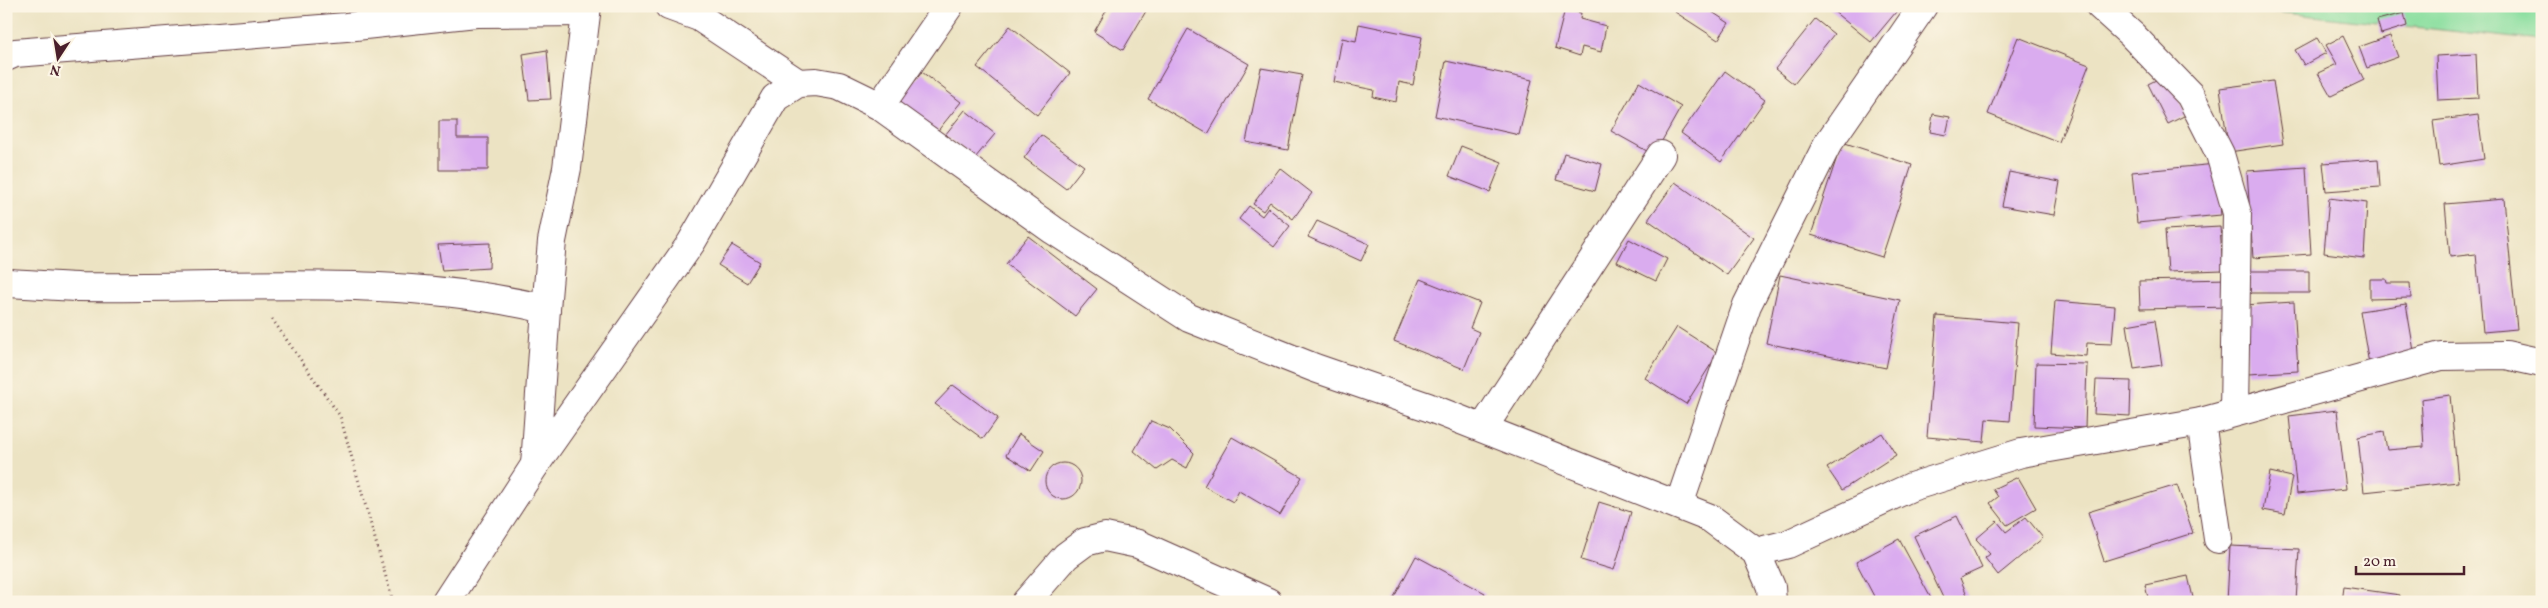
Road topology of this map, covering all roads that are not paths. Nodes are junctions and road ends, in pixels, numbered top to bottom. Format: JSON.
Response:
{"nodes":[{"id":1,"x":669,"y":6,"type":"edge"},
{"id":2,"x":949,"y":6,"type":"edge"},
{"id":3,"x":1923,"y":6,"type":"edge"},
{"id":4,"x":2100,"y":6,"type":"edge"},
{"id":5,"x":586,"y":9,"type":"edge"},
{"id":6,"x":6,"y":57,"type":"edge"},
{"id":7,"x":798,"y":83,"type":"junction"},
{"id":8,"x":880,"y":106,"type":"junction"},
{"id":9,"x":1661,"y":155,"type":"dead end"},
{"id":10,"x":9,"y":279,"type":"edge"},
{"id":11,"x":546,"y":309,"type":"junction"},
{"id":12,"x":2542,"y":363,"type":"edge"},
{"id":13,"x":2234,"y":412,"type":"junction"},
{"id":14,"x":2201,"y":422,"type":"junction"},
{"id":15,"x":1484,"y":428,"type":"junction"},
{"id":16,"x":535,"y":465,"type":"junction"},
{"id":17,"x":1679,"y":505,"type":"junction"},
{"id":18,"x":2218,"y":539,"type":"dead end"},
{"id":19,"x":1756,"y":552,"type":"junction"},
{"id":20,"x":446,"y":602,"type":"edge"},
{"id":21,"x":1026,"y":602,"type":"edge"},
{"id":22,"x":1268,"y":602,"type":"edge"},
{"id":23,"x":1772,"y":602,"type":"edge"}],
"edges":[{"from":1,"to":7,"type":"street"},
{"from":2,"to":8,"type":"street"},
{"from":3,"to":17,"type":"street"},
{"from":4,"to":13,"type":"street"},
{"from":5,"to":6,"type":"street"},
{"from":5,"to":11,"type":"street"},
{"from":7,"to":8,"type":"street"},
{"from":7,"to":16,"type":"street"},
{"from":8,"to":15,"type":"street"},
{"from":9,"to":15,"type":"street"},
{"from":10,"to":11,"type":"street"},
{"from":11,"to":16,"type":"street"},
{"from":12,"to":13,"type":"street"},
{"from":13,"to":14,"type":"street"},
{"from":14,"to":18,"type":"street"},
{"from":14,"to":19,"type":"street"},
{"from":15,"to":17,"type":"street"},
{"from":16,"to":20,"type":"street"},
{"from":17,"to":19,"type":"street"},
{"from":19,"to":23,"type":"street"},
{"from":21,"to":22,"type":"street"}]}
